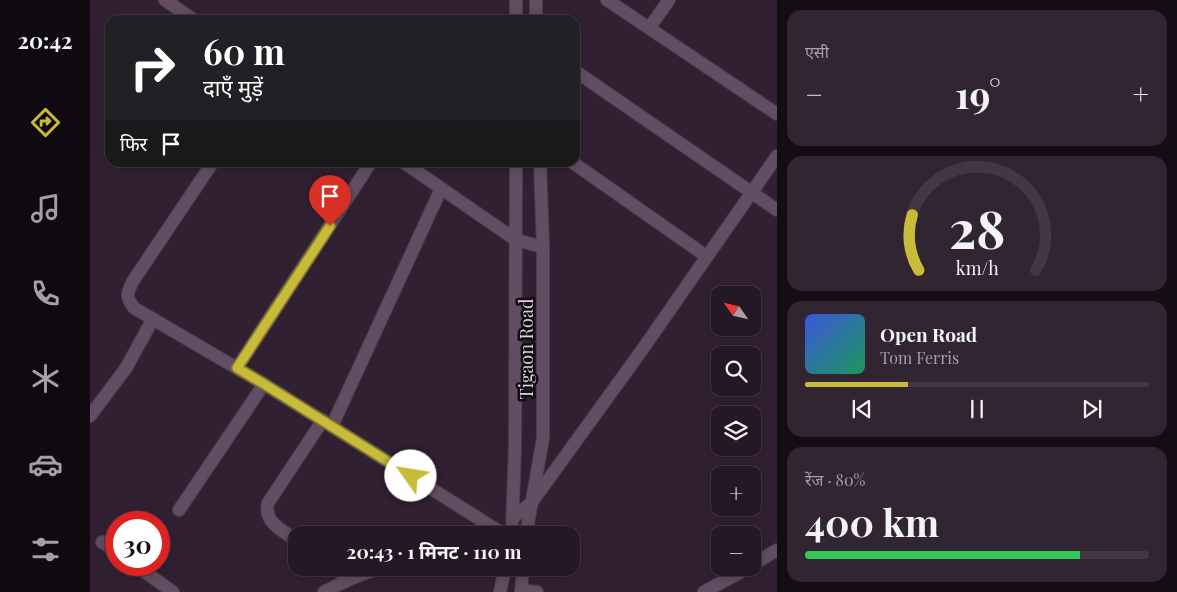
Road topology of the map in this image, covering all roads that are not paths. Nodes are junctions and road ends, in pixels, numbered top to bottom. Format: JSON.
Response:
{"nodes":[{"id":1,"x":165,"y":0,"type":"edge"},
{"id":2,"x":516,"y":0,"type":"edge"},
{"id":3,"x":536,"y":0,"type":"edge"},
{"id":4,"x":607,"y":0,"type":"edge"},
{"id":5,"x":669,"y":0,"type":"edge"},
{"id":6,"x":187,"y":15,"type":"edge"},
{"id":7,"x":516,"y":15,"type":"edge"},
{"id":8,"x":536,"y":15,"type":"edge"},
{"id":9,"x":649,"y":28,"type":"junction"},
{"id":10,"x":580,"y":74,"type":"edge"},
{"id":11,"x":777,"y":114,"type":"edge"},
{"id":12,"x":777,"y":156,"type":"edge"},
{"id":13,"x":210,"y":167,"type":"edge"},
{"id":14,"x":368,"y":167,"type":"edge"},
{"id":15,"x":410,"y":167,"type":"edge"},
{"id":16,"x":516,"y":167,"type":"edge"},
{"id":17,"x":540,"y":167,"type":"edge"},
{"id":18,"x":579,"y":167,"type":"edge"},
{"id":19,"x":441,"y":188,"type":"junction"},
{"id":20,"x":752,"y":192,"type":"junction"},
{"id":21,"x":777,"y":210,"type":"edge"},
{"id":22,"x":516,"y":240,"type":"junction"},
{"id":23,"x":543,"y":247,"type":"junction"},
{"id":24,"x":706,"y":256,"type":"junction"},
{"id":25,"x":153,"y":319,"type":"junction"},
{"id":26,"x":237,"y":368,"type":"junction"},
{"id":27,"x":264,"y":384,"type":"junction"},
{"id":28,"x":90,"y":416,"type":"edge"},
{"id":29,"x":328,"y":423,"type":"junction"},
{"id":30,"x":532,"y":502,"type":"junction"},
{"id":31,"x":179,"y":510,"type":"dead end"},
{"id":32,"x":505,"y":526,"type":"edge"},
{"id":33,"x":510,"y":526,"type":"edge"},
{"id":34,"x":512,"y":526,"type":"edge"},
{"id":35,"x":528,"y":526,"type":"edge"},
{"id":36,"x":288,"y":535,"type":"edge"},
{"id":37,"x":102,"y":542,"type":"dead end"},
{"id":38,"x":105,"y":544,"type":"edge"},
{"id":39,"x":777,"y":550,"type":"edge"},
{"id":40,"x":761,"y":560,"type":"edge"},
{"id":41,"x":150,"y":576,"type":"edge"},
{"id":42,"x":346,"y":576,"type":"edge"},
{"id":43,"x":354,"y":576,"type":"edge"},
{"id":44,"x":503,"y":576,"type":"edge"},
{"id":45,"x":522,"y":576,"type":"edge"},
{"id":46,"x":733,"y":576,"type":"edge"},
{"id":47,"x":349,"y":578,"type":"junction"},
{"id":48,"x":521,"y":591,"type":"edge"},
{"id":49,"x":173,"y":592,"type":"edge"},
{"id":50,"x":324,"y":592,"type":"edge"},
{"id":51,"x":500,"y":592,"type":"edge"},
{"id":52,"x":537,"y":592,"type":"edge"},
{"id":53,"x":704,"y":592,"type":"edge"}],
"edges":[{"from":1,"to":6,"type":"street"},
{"from":2,"to":7,"type":"street"},
{"from":3,"to":8,"type":"street"},
{"from":4,"to":9,"type":"street"},
{"from":5,"to":9,"type":"street"},
{"from":9,"to":11,"type":"street"},
{"from":10,"to":20,"type":"street"},
{"from":12,"to":20,"type":"street"},
{"from":13,"to":25,"type":"street"},
{"from":14,"to":26,"type":"street"},
{"from":15,"to":19,"type":"street"},
{"from":16,"to":22,"type":"street","name":"Tigaon Road"},
{"from":17,"to":23,"type":"street","name":"Tigaon Road"},
{"from":18,"to":24,"type":"street"},
{"from":19,"to":22,"type":"street"},
{"from":19,"to":29,"type":"street"},
{"from":20,"to":21,"type":"street"},
{"from":20,"to":24,"type":"street"},
{"from":22,"to":23,"type":"street"},
{"from":22,"to":33,"type":"street","name":"Tigaon Road"},
{"from":23,"to":30,"type":"street","name":"Tigaon Road"},
{"from":24,"to":30,"type":"street"},
{"from":25,"to":26,"type":"street"},
{"from":25,"to":28,"type":"street"},
{"from":26,"to":27,"type":"street"},
{"from":27,"to":29,"type":"street"},
{"from":27,"to":31,"type":"street"},
{"from":29,"to":32,"type":"street"},
{"from":29,"to":36,"type":"street"},
{"from":30,"to":34,"type":"street"},
{"from":30,"to":35,"type":"street","name":"Tigaon Road"},
{"from":37,"to":38,"type":"street"},
{"from":39,"to":40,"type":"street"},
{"from":41,"to":49,"type":"street"},
{"from":42,"to":47,"type":"street"},
{"from":43,"to":47,"type":"street"},
{"from":44,"to":51,"type":"street"},
{"from":45,"to":48,"type":"street"},
{"from":46,"to":53,"type":"street"},
{"from":47,"to":50,"type":"street"},
{"from":48,"to":52,"type":"street"}]}
